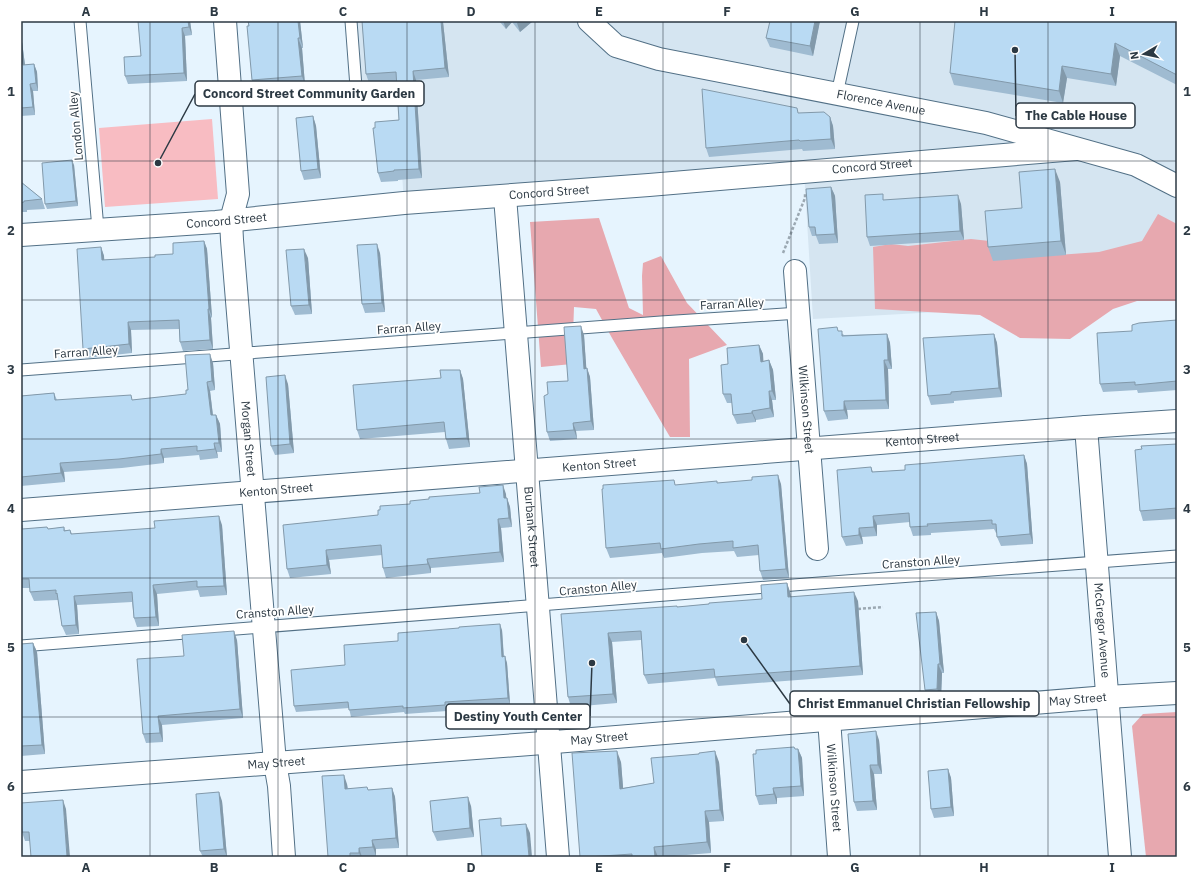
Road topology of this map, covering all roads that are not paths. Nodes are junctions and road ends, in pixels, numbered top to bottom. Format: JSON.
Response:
{"nodes":[{"id":1,"x":80,"y":21,"type":"edge"},
{"id":2,"x":225,"y":21,"type":"edge"},
{"id":3,"x":352,"y":21,"type":"edge"},
{"id":4,"x":588,"y":21,"type":"edge"},
{"id":5,"x":853,"y":21,"type":"edge"},
{"id":6,"x":836,"y":94,"type":"junction"},
{"id":7,"x":231,"y":99,"type":"junction"},
{"id":8,"x":1077,"y":149,"type":"junction"},
{"id":9,"x":1177,"y":186,"type":"edge"},
{"id":10,"x":505,"y":197,"type":"junction"},
{"id":11,"x":231,"y":220,"type":"junction"},
{"id":12,"x":98,"y":229,"type":"junction"},
{"id":13,"x":21,"y":235,"type":"edge"},
{"id":14,"x":788,"y":264,"type":"road end"},
{"id":15,"x":799,"y":313,"type":"junction"},
{"id":16,"x":515,"y":333,"type":"junction"},
{"id":17,"x":241,"y":354,"type":"junction"},
{"id":18,"x":21,"y":370,"type":"edge"},
{"id":19,"x":1177,"y":421,"type":"edge"},
{"id":20,"x":1086,"y":427,"type":"junction"},
{"id":21,"x":809,"y":448,"type":"junction"},
{"id":22,"x":528,"y":471,"type":"junction"},
{"id":23,"x":252,"y":492,"type":"junction"},
{"id":24,"x":21,"y":510,"type":"edge"},
{"id":25,"x":817,"y":549,"type":"dead end"},
{"id":26,"x":1177,"y":556,"type":"edge"},
{"id":27,"x":1096,"y":562,"type":"junction"},
{"id":28,"x":538,"y":606,"type":"junction"},
{"id":29,"x":264,"y":626,"type":"junction"},
{"id":30,"x":21,"y":646,"type":"edge"},
{"id":31,"x":1177,"y":693,"type":"edge"},
{"id":32,"x":1107,"y":697,"type":"junction"},
{"id":33,"x":828,"y":719,"type":"junction"},
{"id":34,"x":549,"y":743,"type":"junction"},
{"id":35,"x":275,"y":763,"type":"junction"},
{"id":36,"x":21,"y":782,"type":"edge"},
{"id":37,"x":284,"y":857,"type":"edge"},
{"id":38,"x":558,"y":857,"type":"edge"},
{"id":39,"x":839,"y":857,"type":"edge"},
{"id":40,"x":1120,"y":857,"type":"edge"}],
"edges":[{"from":1,"to":12,"type":"lane","name":"London Alley"},
{"from":2,"to":7,"type":"street","name":"Morgan Street"},
{"from":3,"to":7,"type":"lane"},
{"from":4,"to":6,"type":"street","name":"Florence Avenue"},
{"from":5,"to":6,"type":"lane"},
{"from":6,"to":8,"type":"street","name":"Florence Avenue"},
{"from":7,"to":11,"type":"street","name":"Morgan Street"},
{"from":8,"to":9,"type":"street","name":"Florence Avenue"},
{"from":8,"to":10,"type":"street","name":"Concord Street"},
{"from":10,"to":11,"type":"street","name":"Concord Street"},
{"from":10,"to":16,"type":"street","name":"Burbank Street"},
{"from":11,"to":12,"type":"street","name":"Concord Street"},
{"from":11,"to":17,"type":"street","name":"Morgan Street"},
{"from":12,"to":13,"type":"street","name":"Concord Street"},
{"from":14,"to":15,"type":"street","name":"Wilkinson Street"},
{"from":15,"to":16,"type":"lane","name":"Farran Alley"},
{"from":15,"to":21,"type":"street","name":"Wilkinson Street"},
{"from":16,"to":17,"type":"lane","name":"Farran Alley"},
{"from":16,"to":22,"type":"street","name":"Burbank Street"},
{"from":17,"to":18,"type":"lane","name":"Farran Alley"},
{"from":17,"to":23,"type":"street","name":"Morgan Street"},
{"from":19,"to":20,"type":"street","name":"Kenton Street"},
{"from":20,"to":21,"type":"street","name":"Kenton Street"},
{"from":20,"to":27,"type":"street","name":"McGregor Avenue"},
{"from":21,"to":22,"type":"street","name":"Kenton Street"},
{"from":21,"to":25,"type":"street","name":"Wilkinson Street"},
{"from":22,"to":23,"type":"street","name":"Kenton Street"},
{"from":22,"to":28,"type":"street","name":"Burbank Street"},
{"from":23,"to":24,"type":"street","name":"Kenton Street"},
{"from":23,"to":29,"type":"street","name":"Morgan Street"},
{"from":26,"to":27,"type":"lane","name":"Cranston Alley"},
{"from":27,"to":28,"type":"lane","name":"Cranston Alley"},
{"from":27,"to":32,"type":"street","name":"McGregor Avenue"},
{"from":28,"to":29,"type":"lane","name":"Cranston Alley"},
{"from":28,"to":34,"type":"street","name":"Burbank Street"},
{"from":29,"to":30,"type":"lane","name":"Cranston Alley"},
{"from":29,"to":35,"type":"street","name":"Morgan Street"},
{"from":31,"to":32,"type":"street","name":"May Street"},
{"from":32,"to":33,"type":"street","name":"May Street"},
{"from":32,"to":40,"type":"street","name":"McGregor Avenue"},
{"from":33,"to":34,"type":"street","name":"May Street"},
{"from":33,"to":39,"type":"street","name":"Wilkinson Street"},
{"from":34,"to":35,"type":"street","name":"May Street"},
{"from":34,"to":38,"type":"street","name":"Burbank Street"},
{"from":35,"to":36,"type":"street","name":"May Street"},
{"from":35,"to":37,"type":"street","name":"Morgan Street"}]}
